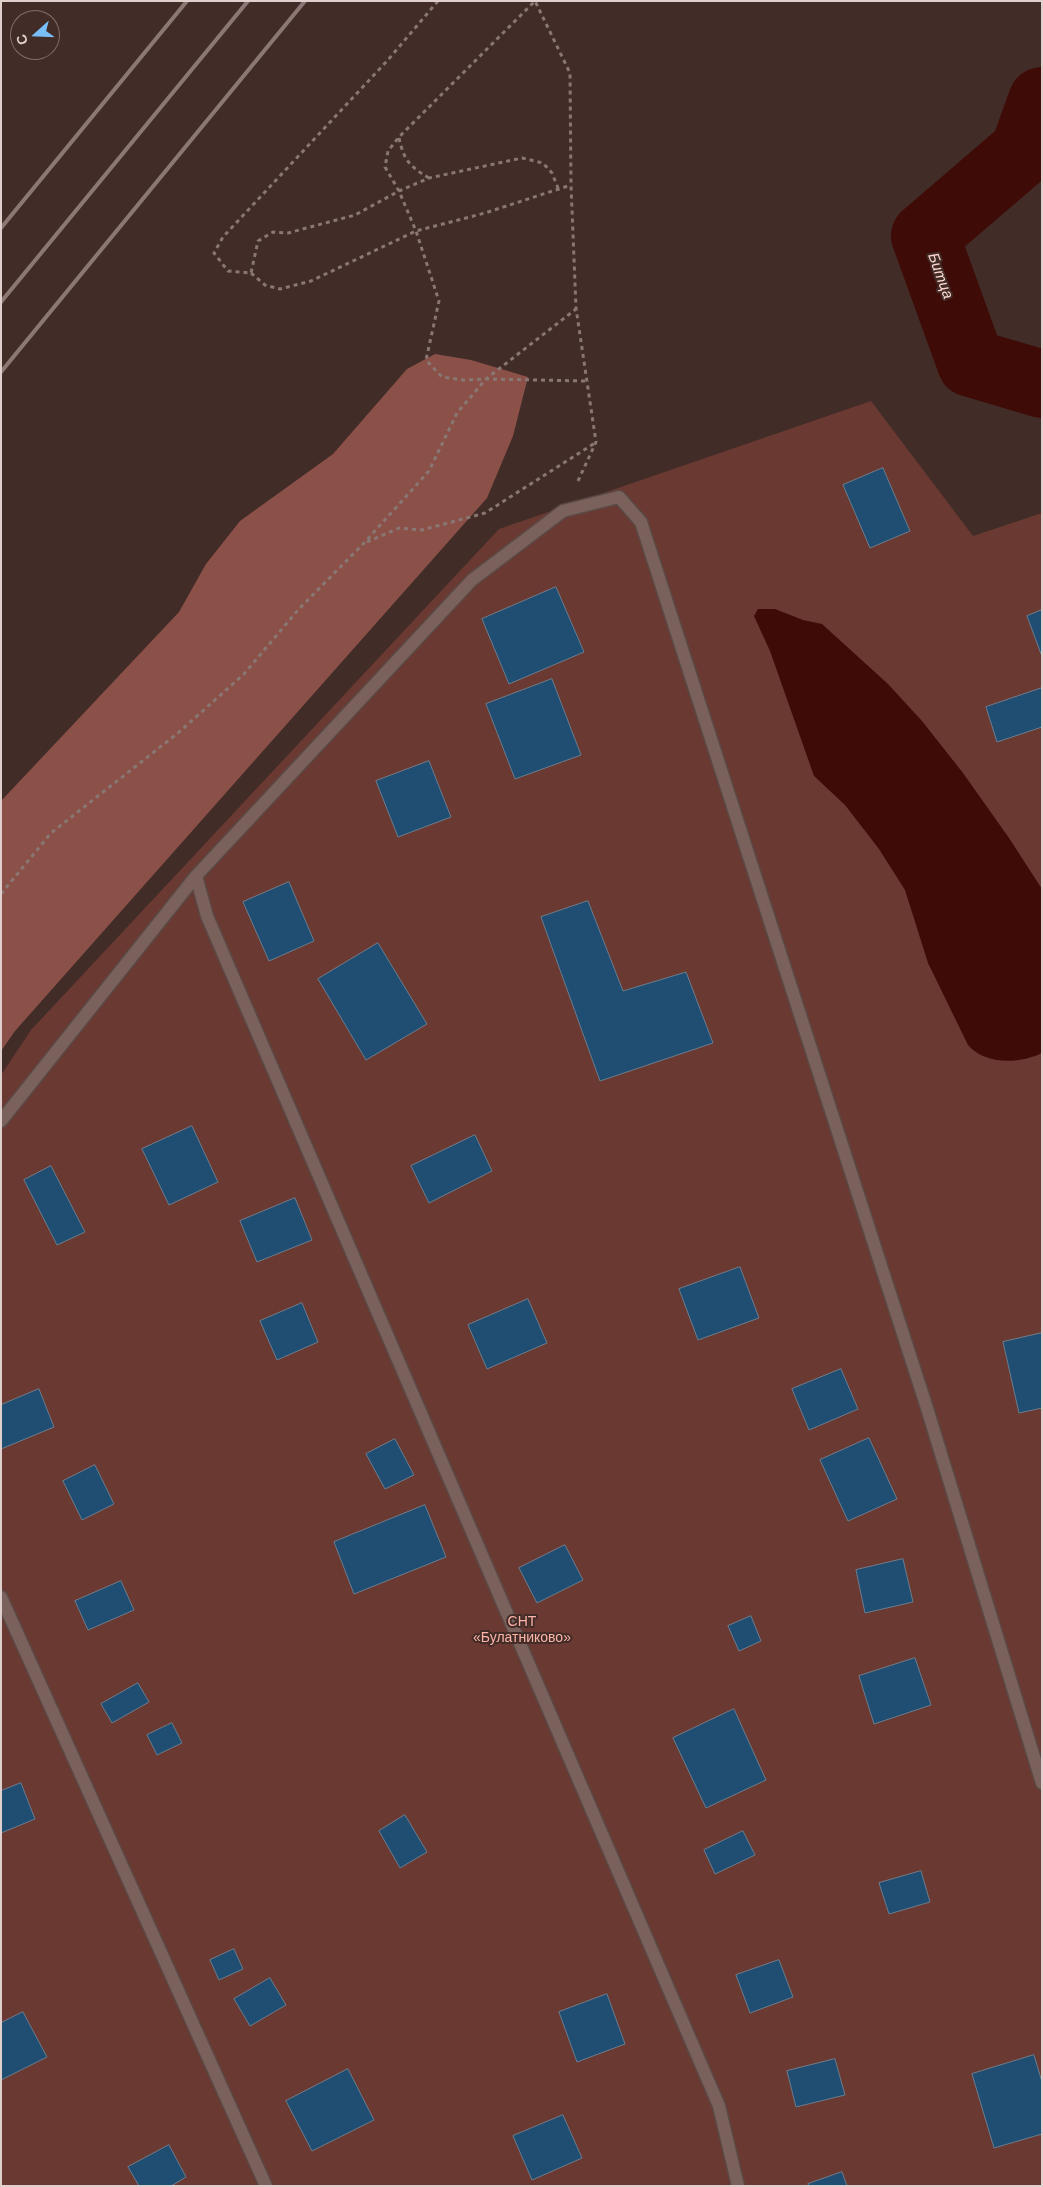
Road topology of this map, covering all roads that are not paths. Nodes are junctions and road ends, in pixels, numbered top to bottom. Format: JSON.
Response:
{"nodes":[{"id":1,"x":196,"y":876,"type":"junction"},
{"id":2,"x":1,"y":1121,"type":"edge"},
{"id":3,"x":1,"y":1597,"type":"edge"},
{"id":4,"x":1042,"y":1783,"type":"edge"},
{"id":5,"x":266,"y":2186,"type":"edge"},
{"id":6,"x":738,"y":2186,"type":"edge"}],
"edges":[{"from":1,"to":2,"type":"street"},
{"from":1,"to":4,"type":"street"},
{"from":1,"to":6,"type":"street"},
{"from":3,"to":5,"type":"street"}]}
